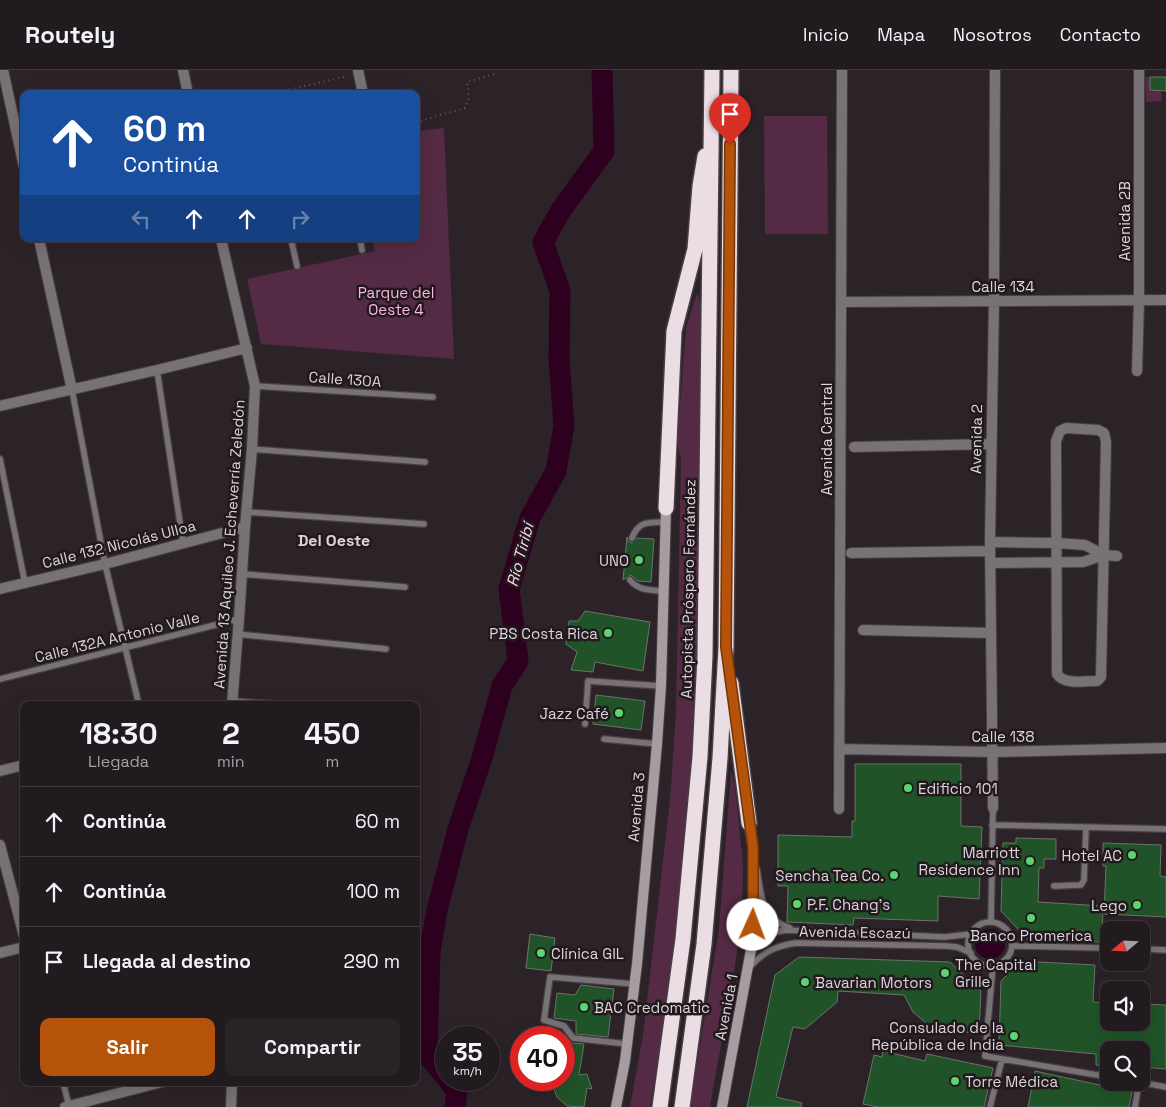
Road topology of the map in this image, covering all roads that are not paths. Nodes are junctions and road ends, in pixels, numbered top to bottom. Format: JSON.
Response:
{"nodes":[{"id":1,"x":3,"y":70,"type":"edge"},
{"id":2,"x":183,"y":70,"type":"edge"},
{"id":3,"x":712,"y":70,"type":"edge"},
{"id":4,"x":731,"y":70,"type":"edge"},
{"id":5,"x":842,"y":70,"type":"edge"},
{"id":6,"x":995,"y":70,"type":"edge"},
{"id":7,"x":1139,"y":70,"type":"edge"},
{"id":8,"x":358,"y":72,"type":"edge"},
{"id":9,"x":187,"y":90,"type":"edge"},
{"id":10,"x":362,"y":90,"type":"edge"},
{"id":11,"x":713,"y":106,"type":"junction"},
{"id":12,"x":20,"y":149,"type":"edge"},
{"id":13,"x":40,"y":242,"type":"edge"},
{"id":14,"x":223,"y":242,"type":"edge"},
{"id":15,"x":292,"y":242,"type":"edge"},
{"id":16,"x":361,"y":242,"type":"edge"},
{"id":17,"x":362,"y":250,"type":"dead end"},
{"id":18,"x":297,"y":266,"type":"dead end"},
{"id":19,"x":994,"y":300,"type":"junction"},
{"id":20,"x":1139,"y":300,"type":"junction"},
{"id":21,"x":1166,"y":300,"type":"edge"},
{"id":22,"x":841,"y":302,"type":"junction"},
{"id":23,"x":247,"y":348,"type":"junction"},
{"id":24,"x":157,"y":370,"type":"junction"},
{"id":25,"x":1137,"y":371,"type":"dead end"},
{"id":26,"x":255,"y":386,"type":"junction"},
{"id":27,"x":72,"y":390,"type":"junction"},
{"id":28,"x":433,"y":397,"type":"dead end"},
{"id":29,"x":0,"y":406,"type":"edge"},
{"id":30,"x":991,"y":444,"type":"junction"},
{"id":31,"x":854,"y":447,"type":"dead end"},
{"id":32,"x":252,"y":448,"type":"junction"},
{"id":33,"x":0,"y":459,"type":"edge"},
{"id":34,"x":425,"y":462,"type":"dead end"},
{"id":35,"x":246,"y":512,"type":"junction"},
{"id":36,"x":666,"y":515,"type":"junction"},
{"id":37,"x":424,"y":524,"type":"dead end"},
{"id":38,"x":245,"y":527,"type":"junction"},
{"id":39,"x":632,"y":538,"type":"dead end"},
{"id":40,"x":183,"y":543,"type":"junction"},
{"id":41,"x":1057,"y":543,"type":"junction"},
{"id":42,"x":990,"y":546,"type":"junction"},
{"id":43,"x":851,"y":552,"type":"dead end"},
{"id":44,"x":1104,"y":555,"type":"junction"},
{"id":45,"x":1117,"y":556,"type":"dead end"},
{"id":46,"x":990,"y":563,"type":"junction"},
{"id":47,"x":1056,"y":563,"type":"junction"},
{"id":48,"x":105,"y":564,"type":"junction"},
{"id":49,"x":242,"y":574,"type":"junction"},
{"id":50,"x":630,"y":580,"type":"dead end"},
{"id":51,"x":24,"y":583,"type":"junction"},
{"id":52,"x":405,"y":588,"type":"dead end"},
{"id":53,"x":0,"y":589,"type":"edge"},
{"id":54,"x":664,"y":591,"type":"junction"},
{"id":55,"x":239,"y":619,"type":"junction"},
{"id":56,"x":863,"y":630,"type":"dead end"},
{"id":57,"x":991,"y":633,"type":"junction"},
{"id":58,"x":237,"y":634,"type":"junction"},
{"id":59,"x":726,"y":647,"type":"junction"},
{"id":60,"x":124,"y":648,"type":"junction"},
{"id":61,"x":386,"y":649,"type":"dead end"},
{"id":62,"x":0,"y":679,"type":"edge"},
{"id":63,"x":661,"y":686,"type":"junction"},
{"id":64,"x":138,"y":701,"type":"edge"},
{"id":65,"x":232,"y":701,"type":"edge"},
{"id":66,"x":585,"y":724,"type":"dead end"},
{"id":67,"x":604,"y":739,"type":"dead end"},
{"id":68,"x":657,"y":744,"type":"junction"},
{"id":69,"x":1166,"y":748,"type":"edge"},
{"id":70,"x":840,"y":749,"type":"junction"},
{"id":71,"x":992,"y":752,"type":"junction"},
{"id":72,"x":20,"y":766,"type":"edge"},
{"id":73,"x":0,"y":771,"type":"edge"},
{"id":74,"x":992,"y":808,"type":"joint"},
{"id":75,"x":839,"y":809,"type":"dead end"},
{"id":76,"x":749,"y":823,"type":"joint"},
{"id":77,"x":992,"y":825,"type":"junction"},
{"id":78,"x":1086,"y":828,"type":"junction"},
{"id":79,"x":1166,"y":829,"type":"edge"},
{"id":80,"x":0,"y":845,"type":"edge"},
{"id":81,"x":753,"y":847,"type":"junction"},
{"id":82,"x":2,"y":858,"type":"edge"},
{"id":83,"x":1054,"y":886,"type":"dead end"},
{"id":84,"x":20,"y":922,"type":"edge"},
{"id":85,"x":991,"y":922,"type":"junction"},
{"id":86,"x":797,"y":930,"type":"junction"},
{"id":87,"x":971,"y":934,"type":"junction"},
{"id":88,"x":753,"y":939,"type":"junction"},
{"id":89,"x":1012,"y":946,"type":"junction"},
{"id":90,"x":20,"y":948,"type":"edge"},
{"id":91,"x":1100,"y":948,"type":"edge"},
{"id":92,"x":1150,"y":949,"type":"edge"},
{"id":93,"x":1166,"y":950,"type":"edge"},
{"id":94,"x":0,"y":953,"type":"edge"},
{"id":95,"x":970,"y":953,"type":"junction"},
{"id":96,"x":993,"y":965,"type":"junction"},
{"id":97,"x":748,"y":970,"type":"junction"},
{"id":98,"x":634,"y":984,"type":"junction"},
{"id":99,"x":627,"y":1044,"type":"junction"},
{"id":100,"x":1002,"y":1059,"type":"junction"},
{"id":101,"x":1100,"y":1075,"type":"edge"},
{"id":102,"x":1150,"y":1084,"type":"edge"},
{"id":103,"x":64,"y":1086,"type":"edge"},
{"id":104,"x":140,"y":1086,"type":"edge"},
{"id":105,"x":232,"y":1086,"type":"edge"},
{"id":106,"x":1166,"y":1087,"type":"edge"},
{"id":107,"x":1138,"y":1091,"type":"edge"},
{"id":108,"x":67,"y":1106,"type":"edge"},
{"id":109,"x":231,"y":1107,"type":"edge"},
{"id":110,"x":616,"y":1107,"type":"edge"},
{"id":111,"x":660,"y":1107,"type":"edge"},
{"id":112,"x":682,"y":1107,"type":"edge"},
{"id":113,"x":722,"y":1107,"type":"edge"},
{"id":114,"x":990,"y":1107,"type":"edge"},
{"id":115,"x":1135,"y":1107,"type":"edge"}],
"edges":[{"from":1,"to":12,"type":"street"},
{"from":2,"to":9,"type":"street"},
{"from":3,"to":11,"type":"highway","name":"Autopista Próspero Fernández"},
{"from":4,"to":59,"type":"highway"},
{"from":5,"to":22,"type":"street","name":"Avenida Central"},
{"from":6,"to":19,"type":"street","name":"Avenida 2"},
{"from":7,"to":20,"type":"street","name":"Avenida 2B"},
{"from":8,"to":10,"type":"street"},
{"from":11,"to":36,"type":"highway"},
{"from":11,"to":111,"type":"highway","name":"Autopista Próspero Fernández"},
{"from":13,"to":27,"type":"street"},
{"from":14,"to":23,"type":"street","name":"Avenida 13 Aquileo J. Echeverría Zeledón"},
{"from":15,"to":18,"type":"lane"},
{"from":16,"to":17,"type":"lane"},
{"from":19,"to":20,"type":"street","name":"Calle 134"},
{"from":19,"to":22,"type":"street","name":"Calle 134"},
{"from":19,"to":30,"type":"street","name":"Avenida 2"},
{"from":20,"to":21,"type":"street","name":"Calle 134"},
{"from":20,"to":25,"type":"street","name":"Avenida 2B"},
{"from":22,"to":70,"type":"street","name":"Avenida Central"},
{"from":23,"to":24,"type":"street"},
{"from":23,"to":26,"type":"street","name":"Avenida 13 Aquileo J. Echeverría Zeledón"},
{"from":24,"to":27,"type":"street"},
{"from":24,"to":40,"type":"lane"},
{"from":26,"to":28,"type":"lane","name":"Calle 130A"},
{"from":26,"to":32,"type":"street","name":"Avenida 13 Aquileo J. Echeverría Zeledón"},
{"from":27,"to":29,"type":"street"},
{"from":27,"to":48,"type":"lane"},
{"from":30,"to":31,"type":"street"},
{"from":30,"to":42,"type":"street","name":"Avenida 2"},
{"from":32,"to":34,"type":"lane"},
{"from":32,"to":35,"type":"street","name":"Avenida 13 Aquileo J. Echeverría Zeledón"},
{"from":33,"to":51,"type":"lane"},
{"from":35,"to":37,"type":"lane"},
{"from":35,"to":38,"type":"street","name":"Avenida 13 Aquileo J. Echeverría Zeledón"},
{"from":36,"to":39,"type":"lane"},
{"from":36,"to":54,"type":"street","name":"Avenida 3"},
{"from":38,"to":40,"type":"street","name":"Calle 132 Nicolás Ulloa"},
{"from":38,"to":49,"type":"street","name":"Avenida 13 Aquileo J. Echeverría Zeledón"},
{"from":40,"to":48,"type":"street","name":"Calle 132 Nicolás Ulloa"},
{"from":41,"to":42,"type":"street"},
{"from":41,"to":44,"type":"street"},
{"from":41,"to":44,"type":"street"},
{"from":41,"to":47,"type":"street"},
{"from":42,"to":43,"type":"street"},
{"from":42,"to":46,"type":"street","name":"Avenida 2"},
{"from":44,"to":45,"type":"street"},
{"from":44,"to":47,"type":"street"},
{"from":44,"to":47,"type":"street"},
{"from":46,"to":47,"type":"street"},
{"from":46,"to":57,"type":"street","name":"Avenida 2"},
{"from":48,"to":51,"type":"street","name":"Calle 132 Nicolás Ulloa"},
{"from":48,"to":60,"type":"lane"},
{"from":49,"to":52,"type":"lane"},
{"from":49,"to":55,"type":"street","name":"Avenida 13 Aquileo J. Echeverría Zeledón"},
{"from":50,"to":54,"type":"lane"},
{"from":51,"to":53,"type":"street","name":"Calle 132 Nicolás Ulloa"},
{"from":54,"to":63,"type":"street","name":"Avenida 3"},
{"from":55,"to":58,"type":"street","name":"Avenida 13 Aquileo J. Echeverría Zeledón"},
{"from":55,"to":60,"type":"lane","name":"Calle 132A Antonio Valle"},
{"from":56,"to":57,"type":"street"},
{"from":57,"to":71,"type":"street","name":"Avenida 2"},
{"from":58,"to":61,"type":"lane"},
{"from":58,"to":65,"type":"street","name":"Avenida 13 Aquileo J. Echeverría Zeledón"},
{"from":59,"to":76,"type":"highway"},
{"from":59,"to":112,"type":"highway"},
{"from":60,"to":62,"type":"lane","name":"Calle 132A Antonio Valle"},
{"from":60,"to":64,"type":"lane"},
{"from":63,"to":66,"type":"lane"},
{"from":63,"to":68,"type":"street","name":"Avenida 3"},
{"from":67,"to":68,"type":"lane"},
{"from":68,"to":98,"type":"street","name":"Avenida 3"},
{"from":69,"to":71,"type":"street","name":"Calle 138"},
{"from":70,"to":71,"type":"street","name":"Calle 138"},
{"from":70,"to":75,"type":"street","name":"Avenida Central"},
{"from":71,"to":74,"type":"street","name":"Avenida 2"},
{"from":72,"to":73,"type":"street"},
{"from":74,"to":77,"type":"lane"},
{"from":76,"to":81,"type":"street","name":"Avenida 1"},
{"from":77,"to":78,"type":"lane"},
{"from":77,"to":85,"type":"lane"},
{"from":78,"to":79,"type":"lane"},
{"from":78,"to":83,"type":"lane"},
{"from":80,"to":82,"type":"street"},
{"from":81,"to":86,"type":"lane","name":"Avenida Escazú"},
{"from":81,"to":88,"type":"street","name":"Avenida 1"},
{"from":82,"to":84,"type":"street"},
{"from":85,"to":87,"type":"lane"},
{"from":85,"to":89,"type":"lane"},
{"from":86,"to":87,"type":"lane","name":"Avenida Escazú"},
{"from":86,"to":88,"type":"lane","name":"Avenida Escazú"},
{"from":87,"to":95,"type":"lane"},
{"from":88,"to":97,"type":"street","name":"Avenida 1"},
{"from":89,"to":91,"type":"lane"},
{"from":89,"to":96,"type":"lane"},
{"from":90,"to":94,"type":"street"},
{"from":92,"to":93,"type":"lane"},
{"from":95,"to":96,"type":"lane"},
{"from":95,"to":97,"type":"lane","name":"Avenida Escazú"},
{"from":96,"to":100,"type":"lane"},
{"from":97,"to":113,"type":"street","name":"Avenida 1"},
{"from":98,"to":99,"type":"street","name":"Avenida 3"},
{"from":98,"to":99,"type":"lane"},
{"from":99,"to":110,"type":"street","name":"Avenida 3"},
{"from":100,"to":101,"type":"lane"},
{"from":100,"to":114,"type":"lane"},
{"from":102,"to":106,"type":"lane"},
{"from":103,"to":108,"type":"lane"},
{"from":104,"to":108,"type":"street"},
{"from":105,"to":109,"type":"street"},
{"from":107,"to":115,"type":"lane"}]}
